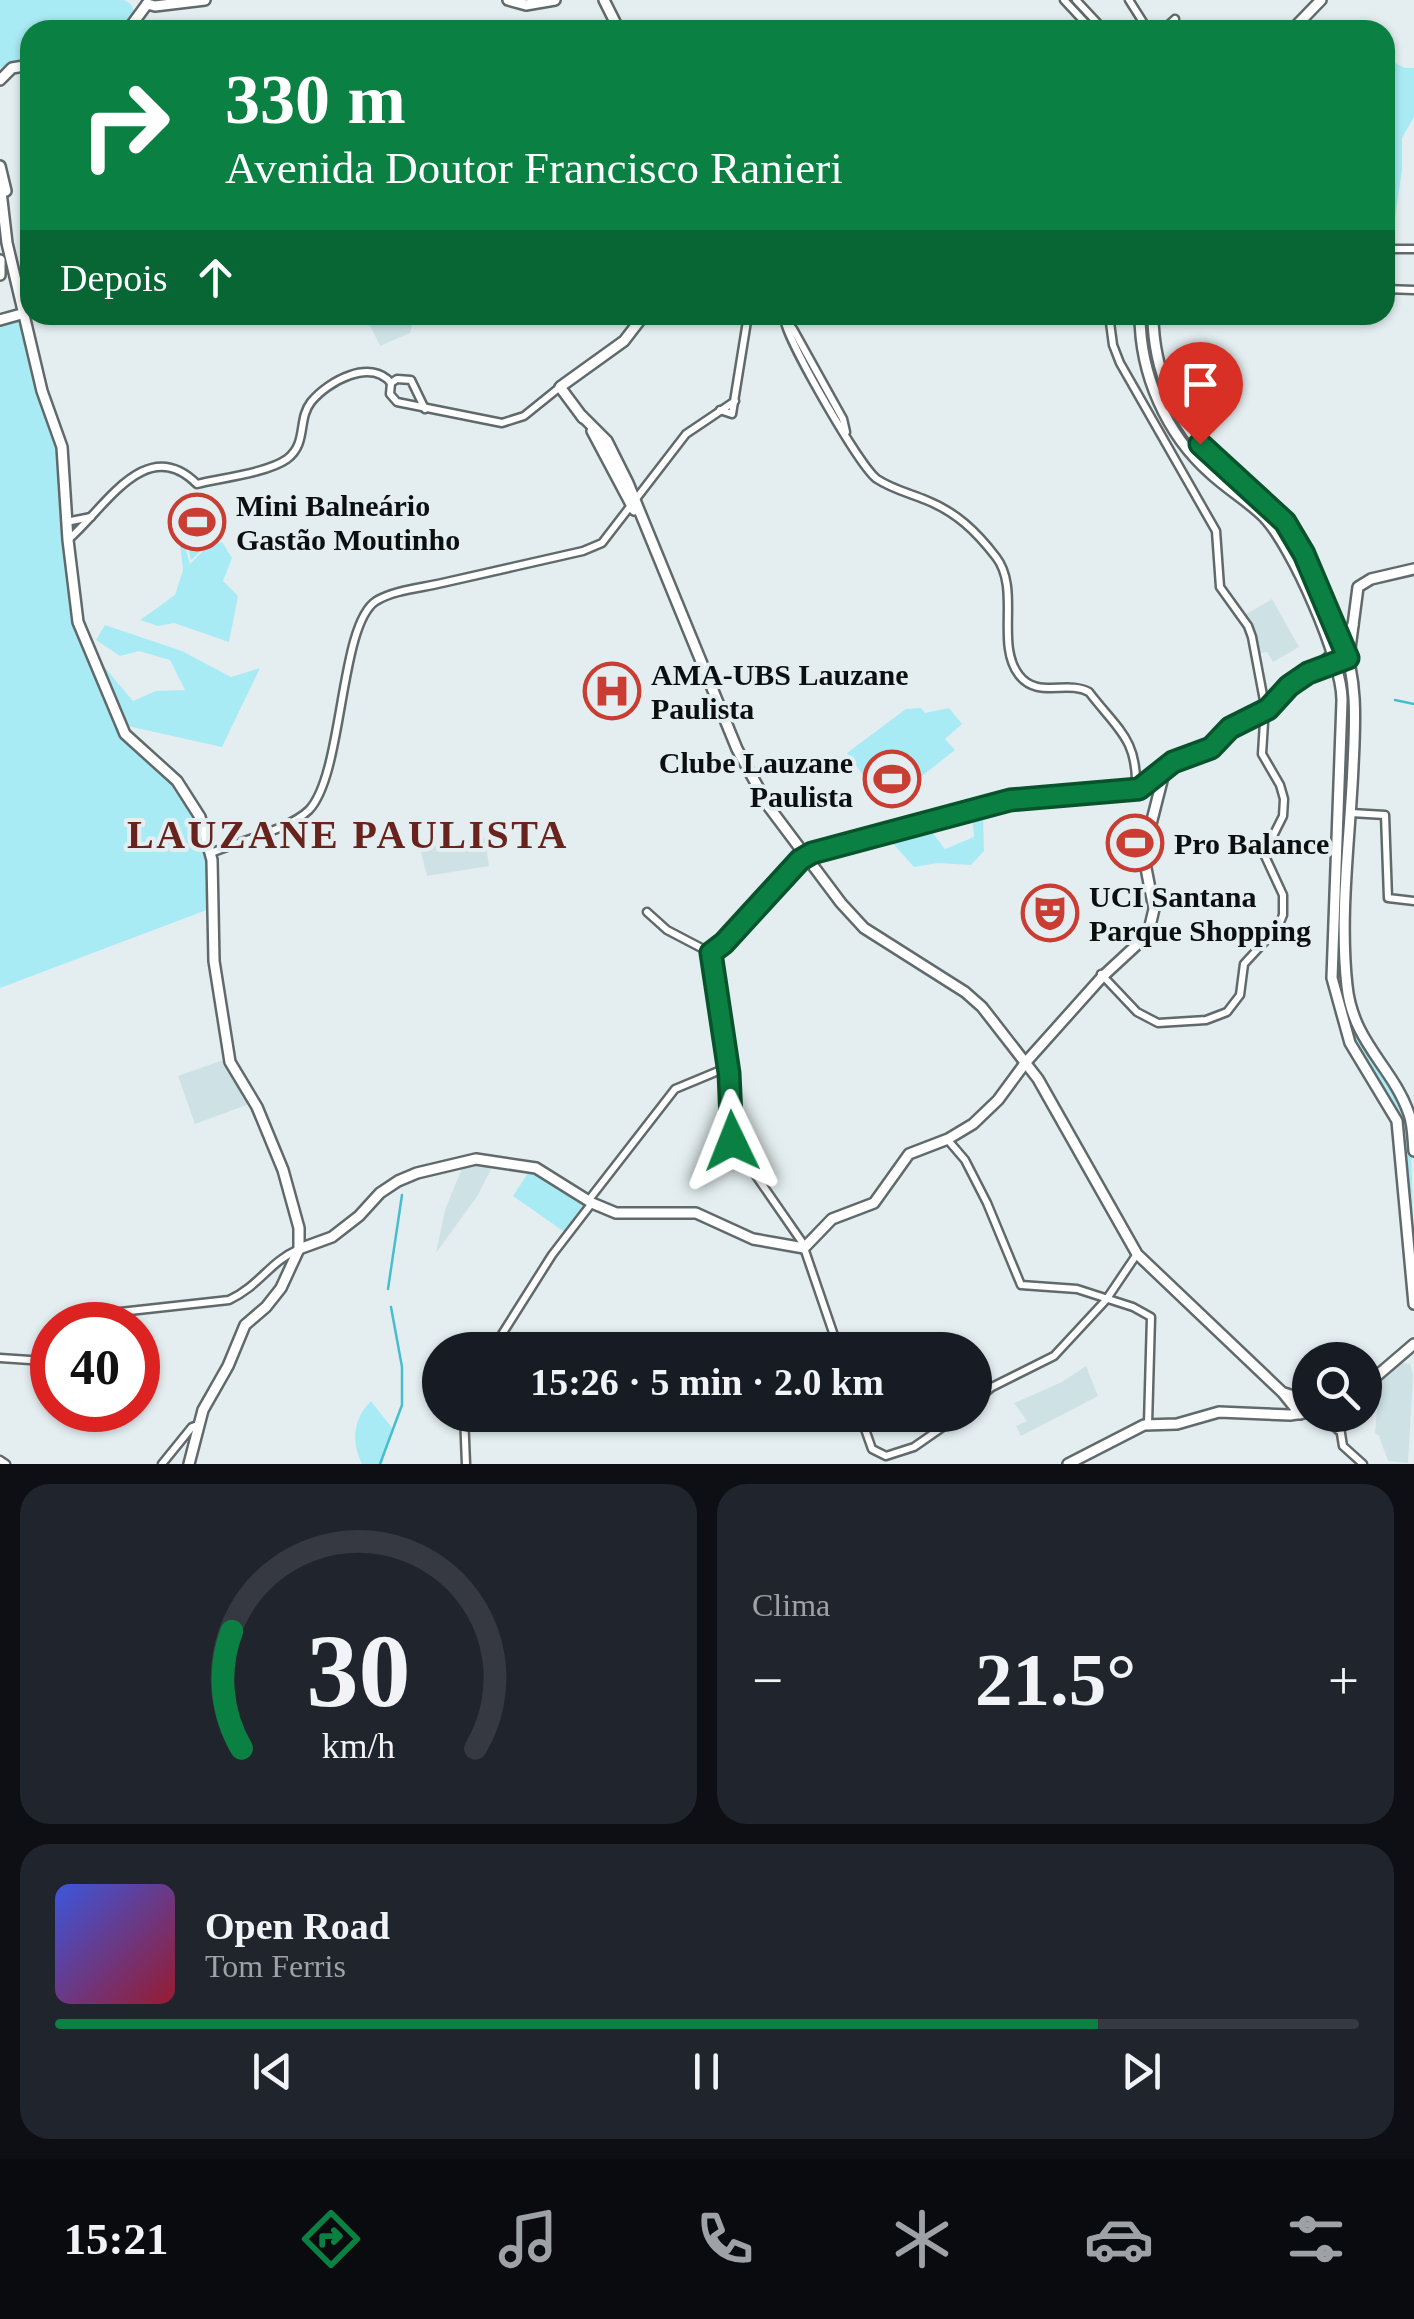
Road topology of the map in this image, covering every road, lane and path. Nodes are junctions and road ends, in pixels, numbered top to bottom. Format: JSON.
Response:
{"nodes":[{"id":1,"x":205,"y":0,"type":"edge"},
{"id":2,"x":508,"y":0,"type":"edge"},
{"id":3,"x":555,"y":0,"type":"edge"},
{"id":4,"x":1064,"y":0,"type":"edge"},
{"id":5,"x":1076,"y":0,"type":"edge"},
{"id":6,"x":1321,"y":0,"type":"edge"},
{"id":7,"x":141,"y":3,"type":"edge"},
{"id":8,"x":1083,"y":20,"type":"edge"},
{"id":9,"x":1095,"y":20,"type":"edge"},
{"id":10,"x":1302,"y":20,"type":"edge"},
{"id":11,"x":20,"y":67,"type":"edge"},
{"id":12,"x":0,"y":80,"type":"edge"},
{"id":13,"x":0,"y":166,"type":"edge"},
{"id":14,"x":0,"y":183,"type":"edge"},
{"id":15,"x":7,"y":198,"type":"junction"},
{"id":16,"x":5,"y":211,"type":"junction"},
{"id":17,"x":3,"y":226,"type":"edge"},
{"id":18,"x":0,"y":260,"type":"edge"},
{"id":19,"x":0,"y":275,"type":"edge"},
{"id":20,"x":20,"y":293,"type":"edge"},
{"id":21,"x":28,"y":325,"type":"edge"},
{"id":22,"x":636,"y":325,"type":"edge"},
{"id":23,"x":746,"y":325,"type":"edge"},
{"id":24,"x":790,"y":325,"type":"edge"},
{"id":25,"x":1110,"y":325,"type":"edge"},
{"id":26,"x":1141,"y":325,"type":"edge"},
{"id":27,"x":1154,"y":325,"type":"edge"},
{"id":28,"x":392,"y":384,"type":"junction"},
{"id":29,"x":560,"y":388,"type":"junction"},
{"id":30,"x":735,"y":401,"type":"junction"},
{"id":31,"x":425,"y":409,"type":"junction"},
{"id":32,"x":718,"y":410,"type":"junction"},
{"id":33,"x":632,"y":501,"type":"junction"},
{"id":34,"x":75,"y":523,"type":"junction"},
{"id":35,"x":1309,"y":566,"type":"junction"},
{"id":36,"x":1414,"y":569,"type":"edge"},
{"id":37,"x":1296,"y":570,"type":"junction"},
{"id":38,"x":1314,"y":578,"type":"junction"},
{"id":39,"x":1303,"y":586,"type":"junction"},
{"id":40,"x":1335,"y":624,"type":"junction"},
{"id":41,"x":1353,"y":625,"type":"junction"},
{"id":42,"x":1321,"y":627,"type":"junction"},
{"id":43,"x":1342,"y":640,"type":"junction"},
{"id":44,"x":1334,"y":658,"type":"junction"},
{"id":45,"x":1348,"y":658,"type":"junction"},
{"id":46,"x":1264,"y":711,"type":"junction"},
{"id":47,"x":1354,"y":749,"type":"junction"},
{"id":48,"x":1340,"y":757,"type":"junction"},
{"id":49,"x":1353,"y":765,"type":"junction"},
{"id":50,"x":1156,"y":783,"type":"junction"},
{"id":51,"x":1136,"y":790,"type":"junction"},
{"id":52,"x":1351,"y":813,"type":"junction"},
{"id":53,"x":211,"y":853,"type":"junction"},
{"id":54,"x":806,"y":856,"type":"junction"},
{"id":55,"x":1414,"y":900,"type":"edge"},
{"id":56,"x":647,"y":912,"type":"dead end"},
{"id":57,"x":1333,"y":919,"type":"junction"},
{"id":58,"x":1346,"y":922,"type":"junction"},
{"id":59,"x":1332,"y":935,"type":"junction"},
{"id":60,"x":1345,"y":936,"type":"junction"},
{"id":61,"x":711,"y":953,"type":"junction"},
{"id":62,"x":1101,"y":975,"type":"junction"},
{"id":63,"x":1024,"y":1060,"type":"junction"},
{"id":64,"x":728,"y":1066,"type":"junction"},
{"id":65,"x":947,"y":1139,"type":"junction"},
{"id":66,"x":1414,"y":1151,"type":"edge"},
{"id":67,"x":590,"y":1202,"type":"junction"},
{"id":68,"x":804,"y":1248,"type":"junction"},
{"id":69,"x":299,"y":1249,"type":"junction"},
{"id":70,"x":1137,"y":1254,"type":"junction"},
{"id":71,"x":1412,"y":1263,"type":"edge"},
{"id":72,"x":1106,"y":1300,"type":"junction"},
{"id":73,"x":1414,"y":1304,"type":"edge"},
{"id":74,"x":160,"y":1308,"type":"edge"},
{"id":75,"x":503,"y":1332,"type":"edge"},
{"id":76,"x":833,"y":1332,"type":"edge"},
{"id":77,"x":1410,"y":1352,"type":"edge"},
{"id":78,"x":0,"y":1358,"type":"edge"},
{"id":79,"x":30,"y":1360,"type":"edge"},
{"id":80,"x":1382,"y":1373,"type":"edge"},
{"id":81,"x":992,"y":1388,"type":"edge"},
{"id":82,"x":1283,"y":1393,"type":"junction"},
{"id":83,"x":1292,"y":1401,"type":"edge"},
{"id":84,"x":1292,"y":1401,"type":"edge"},
{"id":85,"x":1292,"y":1409,"type":"edge"},
{"id":86,"x":1148,"y":1424,"type":"junction"},
{"id":87,"x":198,"y":1426,"type":"junction"},
{"id":88,"x":465,"y":1432,"type":"edge"},
{"id":89,"x":866,"y":1432,"type":"edge"},
{"id":90,"x":936,"y":1432,"type":"edge"},
{"id":91,"x":1339,"y":1432,"type":"edge"},
{"id":92,"x":1080,"y":1460,"type":"edge"},
{"id":93,"x":162,"y":1464,"type":"edge"},
{"id":94,"x":189,"y":1464,"type":"edge"},
{"id":95,"x":466,"y":1464,"type":"edge"},
{"id":96,"x":1068,"y":1464,"type":"edge"},
{"id":97,"x":1363,"y":1464,"type":"edge"}],
"edges":[{"from":1,"to":7,"type":"main road"},
{"from":2,"to":3,"type":"main road"},
{"from":4,"to":8,"type":"street"},
{"from":5,"to":9,"type":"street"},
{"from":6,"to":10,"type":"main road"},
{"from":11,"to":12,"type":"main road"},
{"from":13,"to":15,"type":"main road"},
{"from":14,"to":16,"type":"main road"},
{"from":15,"to":16,"type":"main road"},
{"from":15,"to":17,"type":"main road"},
{"from":16,"to":17,"type":"main road"},
{"from":17,"to":20,"type":"main road"},
{"from":18,"to":19,"type":"main road"},
{"from":21,"to":34,"type":"main road"},
{"from":22,"to":29,"type":"main road"},
{"from":23,"to":30,"type":"street"},
{"from":24,"to":51,"type":"street"},
{"from":25,"to":46,"type":"street"},
{"from":26,"to":37,"type":"main road"},
{"from":27,"to":35,"type":"main road"},
{"from":28,"to":31,"type":"street"},
{"from":28,"to":31,"type":"street"},
{"from":28,"to":34,"type":"street"},
{"from":29,"to":31,"type":"street"},
{"from":29,"to":33,"type":"main road"},
{"from":30,"to":32,"type":"street"},
{"from":30,"to":32,"type":"street"},
{"from":32,"to":33,"type":"street"},
{"from":33,"to":53,"type":"street"},
{"from":33,"to":54,"type":"main road"},
{"from":34,"to":53,"type":"main road"},
{"from":35,"to":37,"type":"main road"},
{"from":35,"to":38,"type":"main road"},
{"from":36,"to":41,"type":"main road"},
{"from":37,"to":39,"type":"main road"},
{"from":38,"to":39,"type":"main road"},
{"from":38,"to":40,"type":"main road"},
{"from":39,"to":42,"type":"main road"},
{"from":40,"to":42,"type":"main road"},
{"from":40,"to":43,"type":"main road"},
{"from":41,"to":43,"type":"main road"},
{"from":41,"to":45,"type":"main road"},
{"from":42,"to":44,"type":"main road"},
{"from":43,"to":44,"type":"main road"},
{"from":43,"to":45,"type":"main road"},
{"from":44,"to":45,"type":"main road"},
{"from":44,"to":46,"type":"main road"},
{"from":44,"to":48,"type":"main road"},
{"from":45,"to":47,"type":"main road"},
{"from":46,"to":50,"type":"main road"},
{"from":46,"to":62,"type":"street"},
{"from":47,"to":48,"type":"main road"},
{"from":47,"to":49,"type":"main road"},
{"from":48,"to":49,"type":"main road"},
{"from":48,"to":57,"type":"main road"},
{"from":49,"to":52,"type":"main road"},
{"from":50,"to":51,"type":"main road"},
{"from":50,"to":62,"type":"main road"},
{"from":51,"to":54,"type":"main road"},
{"from":52,"to":55,"type":"street"},
{"from":52,"to":58,"type":"main road"},
{"from":53,"to":69,"type":"main road"},
{"from":54,"to":61,"type":"street"},
{"from":54,"to":63,"type":"main road"},
{"from":56,"to":61,"type":"street"},
{"from":57,"to":58,"type":"main road"},
{"from":57,"to":59,"type":"main road"},
{"from":58,"to":60,"type":"main road"},
{"from":59,"to":60,"type":"main road"},
{"from":59,"to":71,"type":"main road"},
{"from":60,"to":66,"type":"main road"},
{"from":61,"to":64,"type":"street"},
{"from":62,"to":63,"type":"main road"},
{"from":63,"to":65,"type":"main road"},
{"from":63,"to":70,"type":"main road"},
{"from":64,"to":67,"type":"street"},
{"from":64,"to":68,"type":"street"},
{"from":65,"to":68,"type":"main road"},
{"from":65,"to":72,"type":"street"},
{"from":67,"to":68,"type":"main road"},
{"from":67,"to":69,"type":"main road"},
{"from":67,"to":75,"type":"street"},
{"from":68,"to":76,"type":"street"},
{"from":69,"to":74,"type":"street"},
{"from":69,"to":87,"type":"main road"},
{"from":70,"to":72,"type":"street"},
{"from":70,"to":82,"type":"main road"},
{"from":71,"to":73,"type":"main road"},
{"from":72,"to":81,"type":"street"},
{"from":72,"to":86,"type":"street"},
{"from":77,"to":80,"type":"main road"},
{"from":78,"to":79,"type":"street"},
{"from":82,"to":83,"type":"main road"},
{"from":82,"to":84,"type":"main road"},
{"from":85,"to":86,"type":"main road"},
{"from":86,"to":92,"type":"main road"},
{"from":87,"to":93,"type":"street"},
{"from":87,"to":94,"type":"main road"},
{"from":88,"to":95,"type":"street"},
{"from":89,"to":90,"type":"street"},
{"from":91,"to":97,"type":"street"},
{"from":92,"to":96,"type":"main road"}]}
